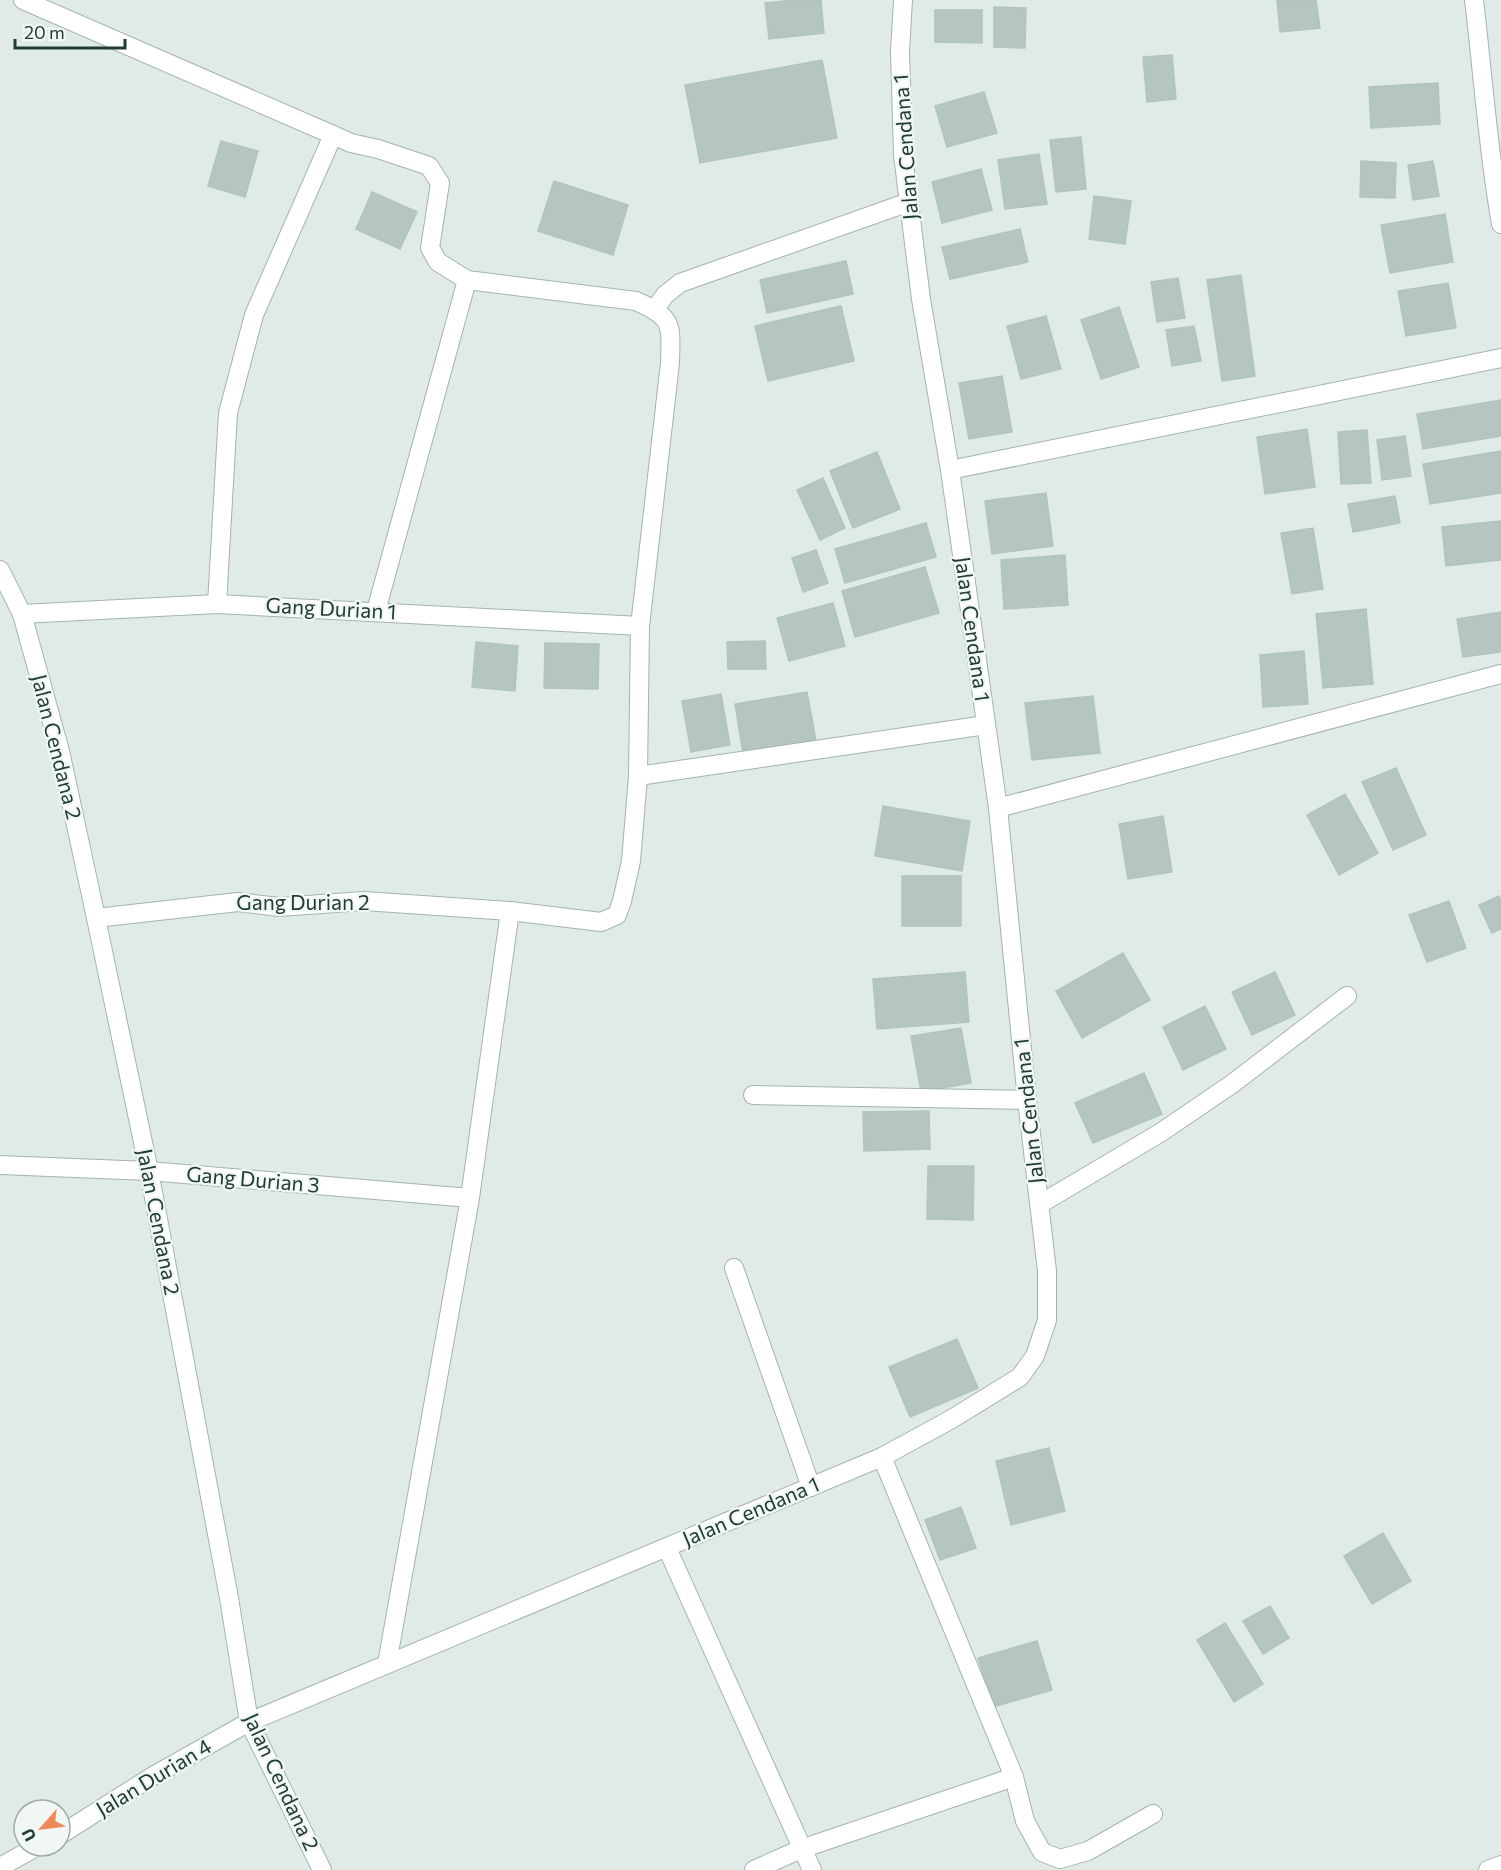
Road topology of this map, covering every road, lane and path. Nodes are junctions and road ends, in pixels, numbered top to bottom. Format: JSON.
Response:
{"nodes":[{"id":1,"x":23,"y":0,"type":"edge"},
{"id":2,"x":903,"y":0,"type":"edge"},
{"id":3,"x":1474,"y":0,"type":"edge"},
{"id":4,"x":333,"y":135,"type":"junction"},
{"id":5,"x":1497,"y":177,"type":"edge"},
{"id":6,"x":909,"y":202,"type":"junction"},
{"id":7,"x":1501,"y":224,"type":"edge"},
{"id":8,"x":467,"y":280,"type":"junction"},
{"id":9,"x":655,"y":309,"type":"junction"},
{"id":10,"x":1501,"y":358,"type":"edge"},
{"id":11,"x":950,"y":470,"type":"junction"},
{"id":12,"x":0,"y":570,"type":"edge"},
{"id":13,"x":217,"y":604,"type":"junction"},
{"id":14,"x":376,"y":611,"type":"junction"},
{"id":15,"x":22,"y":614,"type":"junction"},
{"id":16,"x":640,"y":626,"type":"junction"},
{"id":17,"x":1501,"y":674,"type":"edge"},
{"id":18,"x":986,"y":726,"type":"junction"},
{"id":19,"x":638,"y":776,"type":"junction"},
{"id":20,"x":998,"y":808,"type":"junction"},
{"id":21,"x":510,"y":911,"type":"junction"},
{"id":22,"x":96,"y":918,"type":"junction"},
{"id":23,"x":1347,"y":996,"type":"dead end"},
{"id":24,"x":753,"y":1095,"type":"dead end"},
{"id":25,"x":1027,"y":1100,"type":"junction"},
{"id":26,"x":0,"y":1165,"type":"edge"},
{"id":27,"x":149,"y":1171,"type":"junction"},
{"id":28,"x":470,"y":1198,"type":"junction"},
{"id":29,"x":1040,"y":1204,"type":"junction"},
{"id":30,"x":734,"y":1268,"type":"dead end"},
{"id":31,"x":882,"y":1457,"type":"junction"},
{"id":32,"x":811,"y":1487,"type":"junction"},
{"id":33,"x":667,"y":1548,"type":"junction"},
{"id":34,"x":387,"y":1664,"type":"junction"},
{"id":35,"x":249,"y":1722,"type":"junction"},
{"id":36,"x":1014,"y":1777,"type":"junction"},
{"id":37,"x":1153,"y":1814,"type":"dead end"},
{"id":38,"x":72,"y":1827,"type":"edge"},
{"id":39,"x":801,"y":1849,"type":"junction"},
{"id":40,"x":17,"y":1858,"type":"edge"},
{"id":41,"x":1501,"y":1865,"type":"edge"},
{"id":42,"x":0,"y":1867,"type":"edge"},
{"id":43,"x":322,"y":1870,"type":"edge"},
{"id":44,"x":754,"y":1870,"type":"edge"},
{"id":45,"x":812,"y":1870,"type":"edge"},
{"id":46,"x":1488,"y":1870,"type":"edge"}],
"edges":[{"from":1,"to":4,"type":"street"},
{"from":2,"to":6,"type":"street","name":"Jalan Cendana 1"},
{"from":3,"to":5,"type":"street"},
{"from":4,"to":8,"type":"street"},
{"from":4,"to":13,"type":"street"},
{"from":5,"to":7,"type":"street"},
{"from":6,"to":9,"type":"street"},
{"from":6,"to":11,"type":"street","name":"Jalan Cendana 1"},
{"from":8,"to":9,"type":"street"},
{"from":8,"to":14,"type":"street"},
{"from":9,"to":16,"type":"street"},
{"from":10,"to":11,"type":"street"},
{"from":11,"to":18,"type":"street","name":"Jalan Cendana 1"},
{"from":12,"to":15,"type":"street","name":"Jalan Cendana 2"},
{"from":13,"to":14,"type":"street","name":"Gang Durian 1"},
{"from":13,"to":15,"type":"street","name":"Gang Durian 1"},
{"from":14,"to":16,"type":"street","name":"Gang Durian 1"},
{"from":15,"to":22,"type":"street","name":"Jalan Cendana 2"},
{"from":16,"to":19,"type":"street"},
{"from":17,"to":20,"type":"street"},
{"from":18,"to":19,"type":"street"},
{"from":18,"to":20,"type":"street","name":"Jalan Cendana 1"},
{"from":19,"to":21,"type":"street","name":"Gang Durian 2"},
{"from":20,"to":25,"type":"street","name":"Jalan Cendana 1"},
{"from":21,"to":22,"type":"street","name":"Gang Durian 2"},
{"from":21,"to":28,"type":"street"},
{"from":22,"to":27,"type":"street","name":"Jalan Cendana 2"},
{"from":23,"to":29,"type":"street"},
{"from":24,"to":25,"type":"street"},
{"from":25,"to":29,"type":"street","name":"Jalan Cendana 1"},
{"from":26,"to":27,"type":"street","name":"Gang Durian 3"},
{"from":27,"to":28,"type":"street","name":"Gang Durian 3"},
{"from":27,"to":35,"type":"street","name":"Jalan Cendana 2"},
{"from":28,"to":34,"type":"street"},
{"from":29,"to":31,"type":"street","name":"Jalan Cendana 1"},
{"from":30,"to":32,"type":"street"},
{"from":31,"to":32,"type":"street","name":"Jalan Cendana 1"},
{"from":31,"to":36,"type":"street"},
{"from":32,"to":33,"type":"street","name":"Jalan Cendana 1"},
{"from":33,"to":34,"type":"street","name":"Jalan Cendana 1"},
{"from":33,"to":39,"type":"street"},
{"from":34,"to":35,"type":"street","name":"Jalan Cendana 1"},
{"from":35,"to":38,"type":"street","name":"Jalan Durian 4"},
{"from":35,"to":43,"type":"street","name":"Jalan Cendana 2"},
{"from":36,"to":37,"type":"street"},
{"from":36,"to":39,"type":"street"},
{"from":39,"to":44,"type":"street"},
{"from":39,"to":45,"type":"street"},
{"from":40,"to":42,"type":"street"},
{"from":41,"to":46,"type":"street"}]}
